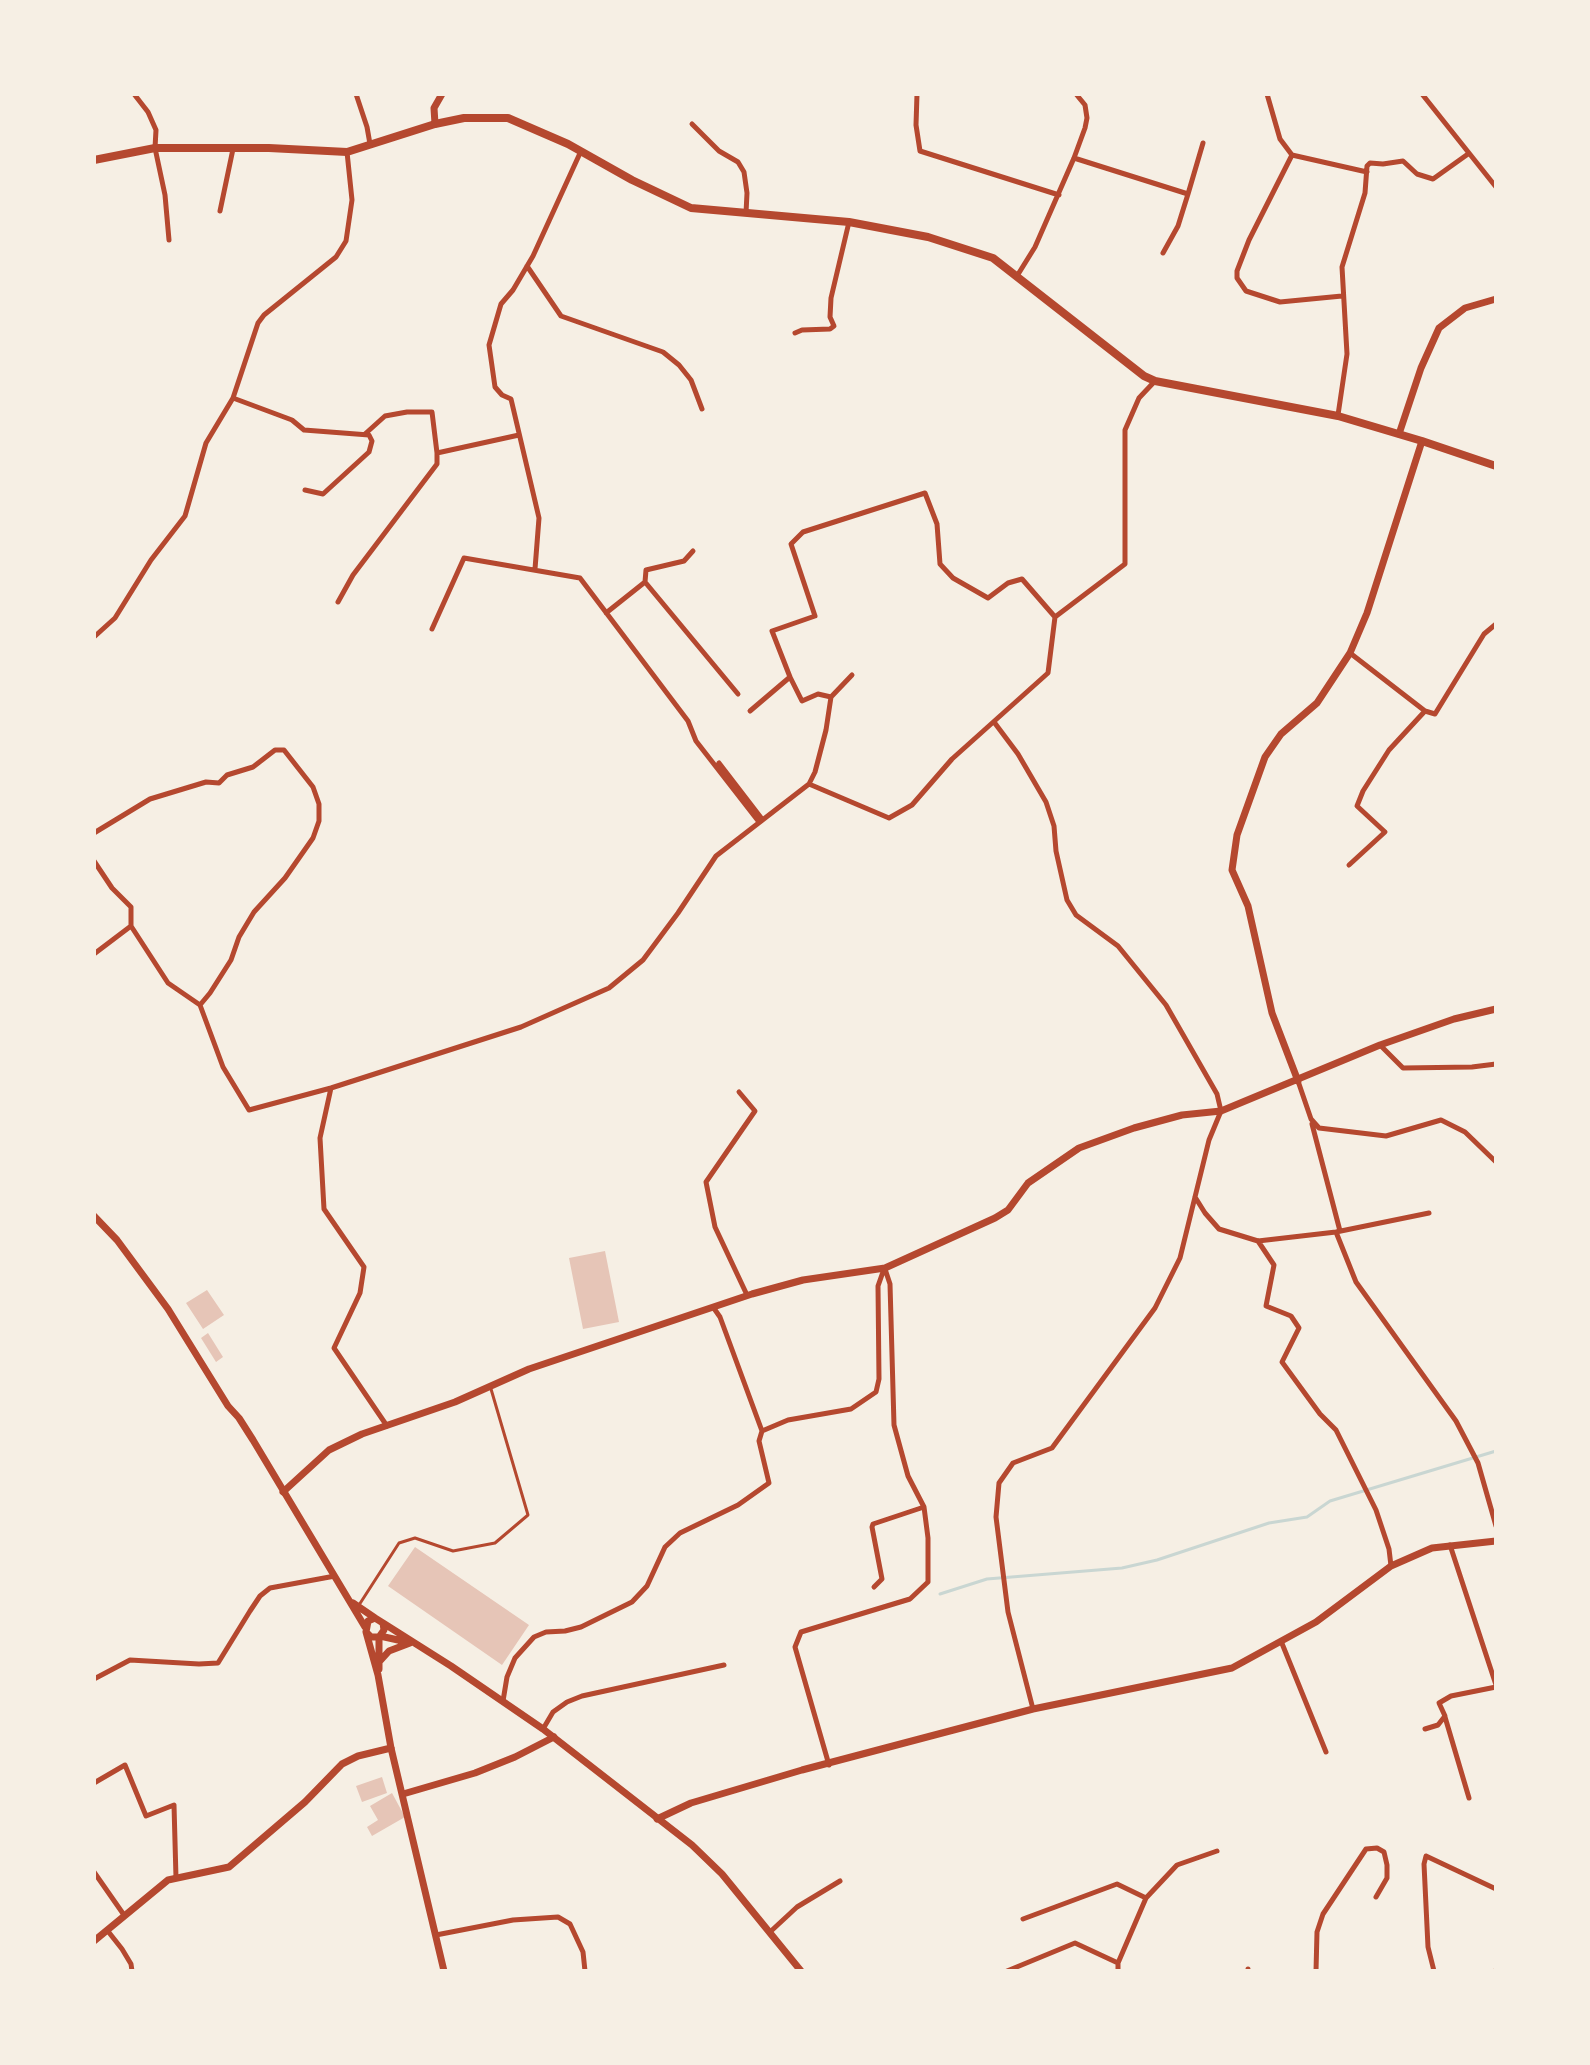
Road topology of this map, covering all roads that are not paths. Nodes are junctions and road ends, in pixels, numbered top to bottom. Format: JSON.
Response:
{"nodes":[{"id":1,"x":134,"y":94,"type":"edge"},
{"id":2,"x":356,"y":94,"type":"edge"},
{"id":3,"x":442,"y":94,"type":"edge"},
{"id":4,"x":917,"y":94,"type":"edge"},
{"id":5,"x":1076,"y":94,"type":"edge"},
{"id":6,"x":1267,"y":94,"type":"edge"},
{"id":7,"x":1422,"y":94,"type":"edge"},
{"id":8,"x":435,"y":124,"type":"junction"},
{"id":9,"x":692,"y":124,"type":"dead end"},
{"id":10,"x":1203,"y":143,"type":"dead end"},
{"id":11,"x":370,"y":145,"type":"junction"},
{"id":12,"x":155,"y":148,"type":"junction"},
{"id":13,"x":233,"y":149,"type":"junction"},
{"id":14,"x":581,"y":151,"type":"junction"},
{"id":15,"x":347,"y":152,"type":"junction"},
{"id":16,"x":1468,"y":154,"type":"junction"},
{"id":17,"x":1292,"y":155,"type":"junction"},
{"id":18,"x":1074,"y":158,"type":"junction"},
{"id":19,"x":94,"y":160,"type":"edge"},
{"id":20,"x":1367,"y":172,"type":"junction"},
{"id":21,"x":1496,"y":187,"type":"edge"},
{"id":22,"x":1188,"y":194,"type":"junction"},
{"id":23,"x":1059,"y":195,"type":"junction"},
{"id":24,"x":220,"y":211,"type":"dead end"},
{"id":25,"x":745,"y":214,"type":"junction"},
{"id":26,"x":849,"y":222,"type":"junction"},
{"id":27,"x":169,"y":240,"type":"dead end"},
{"id":28,"x":1163,"y":253,"type":"dead end"},
{"id":29,"x":526,"y":265,"type":"junction"},
{"id":30,"x":1016,"y":277,"type":"junction"},
{"id":31,"x":1342,"y":296,"type":"junction"},
{"id":32,"x":1496,"y":299,"type":"edge"},
{"id":33,"x":795,"y":333,"type":"dead end"},
{"id":34,"x":1155,"y":381,"type":"junction"},
{"id":35,"x":233,"y":398,"type":"junction"},
{"id":36,"x":702,"y":409,"type":"dead end"},
{"id":37,"x":1338,"y":416,"type":"junction"},
{"id":38,"x":365,"y":434,"type":"junction"},
{"id":39,"x":1399,"y":434,"type":"junction"},
{"id":40,"x":519,"y":435,"type":"junction"},
{"id":41,"x":1422,"y":441,"type":"junction"},
{"id":42,"x":437,"y":453,"type":"junction"},
{"id":43,"x":1496,"y":466,"type":"edge"},
{"id":44,"x":305,"y":490,"type":"dead end"},
{"id":45,"x":693,"y":551,"type":"dead end"},
{"id":46,"x":535,"y":569,"type":"junction"},
{"id":47,"x":645,"y":582,"type":"junction"},
{"id":48,"x":338,"y":602,"type":"dead end"},
{"id":49,"x":606,"y":613,"type":"junction"},
{"id":50,"x":1055,"y":617,"type":"junction"},
{"id":51,"x":1496,"y":624,"type":"edge"},
{"id":52,"x":432,"y":629,"type":"dead end"},
{"id":53,"x":94,"y":637,"type":"edge"},
{"id":54,"x":1350,"y":653,"type":"junction"},
{"id":55,"x":852,"y":675,"type":"dead end"},
{"id":56,"x":790,"y":677,"type":"junction"},
{"id":57,"x":738,"y":694,"type":"dead end"},
{"id":58,"x":831,"y":697,"type":"junction"},
{"id":59,"x":750,"y":711,"type":"dead end"},
{"id":60,"x":1425,"y":711,"type":"junction"},
{"id":61,"x":994,"y":722,"type":"junction"},
{"id":62,"x":719,"y":763,"type":"dead end"},
{"id":63,"x":809,"y":784,"type":"junction"},
{"id":64,"x":760,"y":821,"type":"junction"},
{"id":65,"x":94,"y":833,"type":"edge"},
{"id":66,"x":94,"y":861,"type":"edge"},
{"id":67,"x":1349,"y":865,"type":"dead end"},
{"id":68,"x":131,"y":926,"type":"junction"},
{"id":69,"x":94,"y":954,"type":"edge"},
{"id":70,"x":200,"y":1005,"type":"junction"},
{"id":71,"x":1496,"y":1009,"type":"edge"},
{"id":72,"x":1380,"y":1045,"type":"junction"},
{"id":73,"x":1496,"y":1064,"type":"edge"},
{"id":74,"x":1298,"y":1081,"type":"junction"},
{"id":75,"x":331,"y":1088,"type":"junction"},
{"id":76,"x":739,"y":1092,"type":"dead end"},
{"id":77,"x":1221,"y":1111,"type":"junction"},
{"id":78,"x":1311,"y":1119,"type":"junction"},
{"id":79,"x":1496,"y":1162,"type":"edge"},
{"id":80,"x":1195,"y":1197,"type":"junction"},
{"id":81,"x":1429,"y":1213,"type":"dead end"},
{"id":82,"x":94,"y":1218,"type":"edge"},
{"id":83,"x":1338,"y":1231,"type":"junction"},
{"id":84,"x":1258,"y":1241,"type":"junction"},
{"id":85,"x":885,"y":1268,"type":"junction"},
{"id":86,"x":747,"y":1295,"type":"junction"},
{"id":87,"x":713,"y":1307,"type":"junction"},
{"id":88,"x":490,"y":1385,"type":"junction"},
{"id":89,"x":387,"y":1426,"type":"junction"},
{"id":90,"x":762,"y":1431,"type":"junction"},
{"id":91,"x":283,"y":1492,"type":"junction"},
{"id":92,"x":924,"y":1507,"type":"junction"},
{"id":93,"x":1496,"y":1526,"type":"edge"},
{"id":94,"x":1496,"y":1541,"type":"edge"},
{"id":95,"x":1450,"y":1545,"type":"junction"},
{"id":96,"x":1391,"y":1566,"type":"junction"},
{"id":97,"x":336,"y":1576,"type":"junction"},
{"id":98,"x":874,"y":1587,"type":"dead end"},
{"id":99,"x":355,"y":1604,"type":"junction"},
{"id":100,"x":379,"y":1621,"type":"junction"},
{"id":101,"x":365,"y":1630,"type":"junction"},
{"id":102,"x":379,"y":1637,"type":"junction"},
{"id":103,"x":1281,"y":1641,"type":"junction"},
{"id":104,"x":413,"y":1643,"type":"junction"},
{"id":105,"x":379,"y":1662,"type":"junction"},
{"id":106,"x":724,"y":1665,"type":"dead end"},
{"id":107,"x":378,"y":1675,"type":"junction"},
{"id":108,"x":94,"y":1679,"type":"edge"},
{"id":109,"x":1496,"y":1686,"type":"edge"},
{"id":110,"x":503,"y":1701,"type":"junction"},
{"id":111,"x":1033,"y":1709,"type":"junction"},
{"id":112,"x":1445,"y":1716,"type":"junction"},
{"id":113,"x":543,"y":1729,"type":"junction"},
{"id":114,"x":1425,"y":1729,"type":"dead end"},
{"id":115,"x":554,"y":1737,"type":"junction"},
{"id":116,"x":391,"y":1748,"type":"junction"},
{"id":117,"x":1326,"y":1752,"type":"dead end"},
{"id":118,"x":829,"y":1765,"type":"junction"},
{"id":119,"x":94,"y":1783,"type":"edge"},
{"id":120,"x":403,"y":1794,"type":"junction"},
{"id":121,"x":1469,"y":1798,"type":"dead end"},
{"id":122,"x":657,"y":1819,"type":"junction"},
{"id":123,"x":1217,"y":1851,"type":"dead end"},
{"id":124,"x":94,"y":1872,"type":"edge"},
{"id":125,"x":176,"y":1879,"type":"junction"},
{"id":126,"x":840,"y":1881,"type":"dead end"},
{"id":127,"x":1496,"y":1889,"type":"edge"},
{"id":128,"x":1376,"y":1897,"type":"dead end"},
{"id":129,"x":1146,"y":1898,"type":"junction"},
{"id":130,"x":124,"y":1915,"type":"junction"},
{"id":131,"x":1023,"y":1919,"type":"dead end"},
{"id":132,"x":107,"y":1930,"type":"junction"},
{"id":133,"x":770,"y":1932,"type":"junction"},
{"id":134,"x":436,"y":1935,"type":"junction"},
{"id":135,"x":94,"y":1941,"type":"edge"},
{"id":136,"x":1118,"y":1963,"type":"junction"},
{"id":137,"x":132,"y":1971,"type":"edge"},
{"id":138,"x":444,"y":1971,"type":"edge"},
{"id":139,"x":585,"y":1971,"type":"edge"},
{"id":140,"x":801,"y":1971,"type":"edge"},
{"id":141,"x":1007,"y":1971,"type":"edge"},
{"id":142,"x":1118,"y":1971,"type":"edge"},
{"id":143,"x":1316,"y":1971,"type":"edge"},
{"id":144,"x":1434,"y":1971,"type":"edge"}],
"edges":[{"from":1,"to":12,"type":"street"},
{"from":2,"to":11,"type":"street"},
{"from":3,"to":8,"type":"street"},
{"from":4,"to":23,"type":"street"},
{"from":5,"to":18,"type":"street"},
{"from":6,"to":17,"type":"street"},
{"from":7,"to":16,"type":"street"},
{"from":8,"to":11,"type":"main road"},
{"from":8,"to":14,"type":"main road"},
{"from":9,"to":25,"type":"street"},
{"from":10,"to":22,"type":"street"},
{"from":11,"to":15,"type":"main road"},
{"from":12,"to":13,"type":"main road"},
{"from":12,"to":19,"type":"main road"},
{"from":12,"to":27,"type":"street"},
{"from":13,"to":15,"type":"main road"},
{"from":13,"to":24,"type":"street"},
{"from":14,"to":25,"type":"main road"},
{"from":14,"to":29,"type":"street"},
{"from":15,"to":35,"type":"street"},
{"from":16,"to":20,"type":"street"},
{"from":16,"to":21,"type":"street"},
{"from":17,"to":20,"type":"street"},
{"from":17,"to":31,"type":"street"},
{"from":18,"to":22,"type":"street"},
{"from":18,"to":23,"type":"street"},
{"from":20,"to":31,"type":"street"},
{"from":22,"to":28,"type":"street"},
{"from":23,"to":30,"type":"street"},
{"from":25,"to":26,"type":"main road"},
{"from":26,"to":30,"type":"main road"},
{"from":26,"to":33,"type":"street"},
{"from":29,"to":36,"type":"street"},
{"from":29,"to":40,"type":"street"},
{"from":30,"to":34,"type":"main road"},
{"from":31,"to":37,"type":"street"},
{"from":32,"to":39,"type":"street"},
{"from":34,"to":37,"type":"main road"},
{"from":34,"to":50,"type":"street"},
{"from":35,"to":38,"type":"street"},
{"from":35,"to":53,"type":"street"},
{"from":37,"to":39,"type":"main road"},
{"from":38,"to":42,"type":"street"},
{"from":38,"to":44,"type":"street"},
{"from":39,"to":41,"type":"main road"},
{"from":40,"to":42,"type":"street"},
{"from":40,"to":46,"type":"street"},
{"from":41,"to":43,"type":"main road"},
{"from":41,"to":54,"type":"street"},
{"from":42,"to":48,"type":"street"},
{"from":45,"to":47,"type":"street"},
{"from":46,"to":49,"type":"street"},
{"from":46,"to":52,"type":"street"},
{"from":47,"to":49,"type":"street"},
{"from":47,"to":57,"type":"street"},
{"from":49,"to":64,"type":"street"},
{"from":50,"to":56,"type":"street"},
{"from":50,"to":61,"type":"street"},
{"from":51,"to":60,"type":"street"},
{"from":54,"to":60,"type":"street"},
{"from":54,"to":74,"type":"street"},
{"from":55,"to":58,"type":"street"},
{"from":56,"to":58,"type":"street"},
{"from":56,"to":59,"type":"street"},
{"from":58,"to":63,"type":"street"},
{"from":60,"to":67,"type":"street"},
{"from":61,"to":63,"type":"street"},
{"from":61,"to":77,"type":"street"},
{"from":62,"to":64,"type":"street"},
{"from":63,"to":64,"type":"street"},
{"from":64,"to":75,"type":"street"},
{"from":65,"to":70,"type":"street"},
{"from":66,"to":68,"type":"street"},
{"from":68,"to":69,"type":"street"},
{"from":68,"to":70,"type":"street"},
{"from":70,"to":75,"type":"street"},
{"from":71,"to":72,"type":"street"},
{"from":72,"to":73,"type":"street"},
{"from":72,"to":74,"type":"street"},
{"from":74,"to":77,"type":"street"},
{"from":74,"to":78,"type":"street"},
{"from":75,"to":89,"type":"street"},
{"from":76,"to":86,"type":"street"},
{"from":77,"to":80,"type":"street"},
{"from":77,"to":85,"type":"street"},
{"from":78,"to":79,"type":"street"},
{"from":78,"to":83,"type":"street"},
{"from":80,"to":84,"type":"street"},
{"from":80,"to":111,"type":"street"},
{"from":81,"to":83,"type":"street"},
{"from":82,"to":91,"type":"street"},
{"from":83,"to":84,"type":"street"},
{"from":83,"to":93,"type":"street"},
{"from":84,"to":96,"type":"street"},
{"from":85,"to":86,"type":"street"},
{"from":85,"to":90,"type":"street"},
{"from":85,"to":92,"type":"street"},
{"from":86,"to":87,"type":"street"},
{"from":87,"to":88,"type":"street"},
{"from":87,"to":90,"type":"street"},
{"from":88,"to":89,"type":"street"},
{"from":88,"to":99,"type":"lane"},
{"from":89,"to":91,"type":"street"},
{"from":90,"to":110,"type":"street"},
{"from":91,"to":97,"type":"street"},
{"from":92,"to":98,"type":"street"},
{"from":92,"to":118,"type":"street"},
{"from":94,"to":95,"type":"street"},
{"from":95,"to":96,"type":"street"},
{"from":95,"to":109,"type":"street"},
{"from":96,"to":103,"type":"street"},
{"from":97,"to":99,"type":"street"},
{"from":97,"to":108,"type":"street"},
{"from":99,"to":100,"type":"street"},
{"from":99,"to":101,"type":"street"},
{"from":100,"to":101,"type":"street"},
{"from":100,"to":102,"type":"street"},
{"from":100,"to":104,"type":"street"},
{"from":101,"to":102,"type":"street"},
{"from":101,"to":107,"type":"street"},
{"from":102,"to":104,"type":"street"},
{"from":102,"to":105,"type":"street"},
{"from":103,"to":111,"type":"street"},
{"from":103,"to":117,"type":"street"},
{"from":104,"to":105,"type":"street"},
{"from":104,"to":110,"type":"street"},
{"from":105,"to":107,"type":"street"},
{"from":106,"to":113,"type":"street"},
{"from":107,"to":116,"type":"street"},
{"from":109,"to":112,"type":"street"},
{"from":110,"to":113,"type":"street"},
{"from":111,"to":118,"type":"street"},
{"from":112,"to":114,"type":"street"},
{"from":112,"to":121,"type":"street"},
{"from":113,"to":115,"type":"street"},
{"from":115,"to":120,"type":"street"},
{"from":115,"to":122,"type":"street"},
{"from":116,"to":120,"type":"street"},
{"from":116,"to":125,"type":"street"},
{"from":118,"to":122,"type":"street"},
{"from":119,"to":125,"type":"street"},
{"from":120,"to":134,"type":"street"},
{"from":122,"to":133,"type":"street"},
{"from":123,"to":129,"type":"street"},
{"from":124,"to":130,"type":"street"},
{"from":125,"to":130,"type":"street"},
{"from":126,"to":133,"type":"street"},
{"from":127,"to":144,"type":"street"},
{"from":128,"to":143,"type":"street"},
{"from":129,"to":131,"type":"street"},
{"from":129,"to":136,"type":"street"},
{"from":130,"to":132,"type":"street"},
{"from":132,"to":135,"type":"street"},
{"from":132,"to":137,"type":"street"},
{"from":133,"to":140,"type":"street"},
{"from":134,"to":138,"type":"street"},
{"from":134,"to":139,"type":"street"},
{"from":136,"to":141,"type":"street"},
{"from":136,"to":142,"type":"street"}]}
